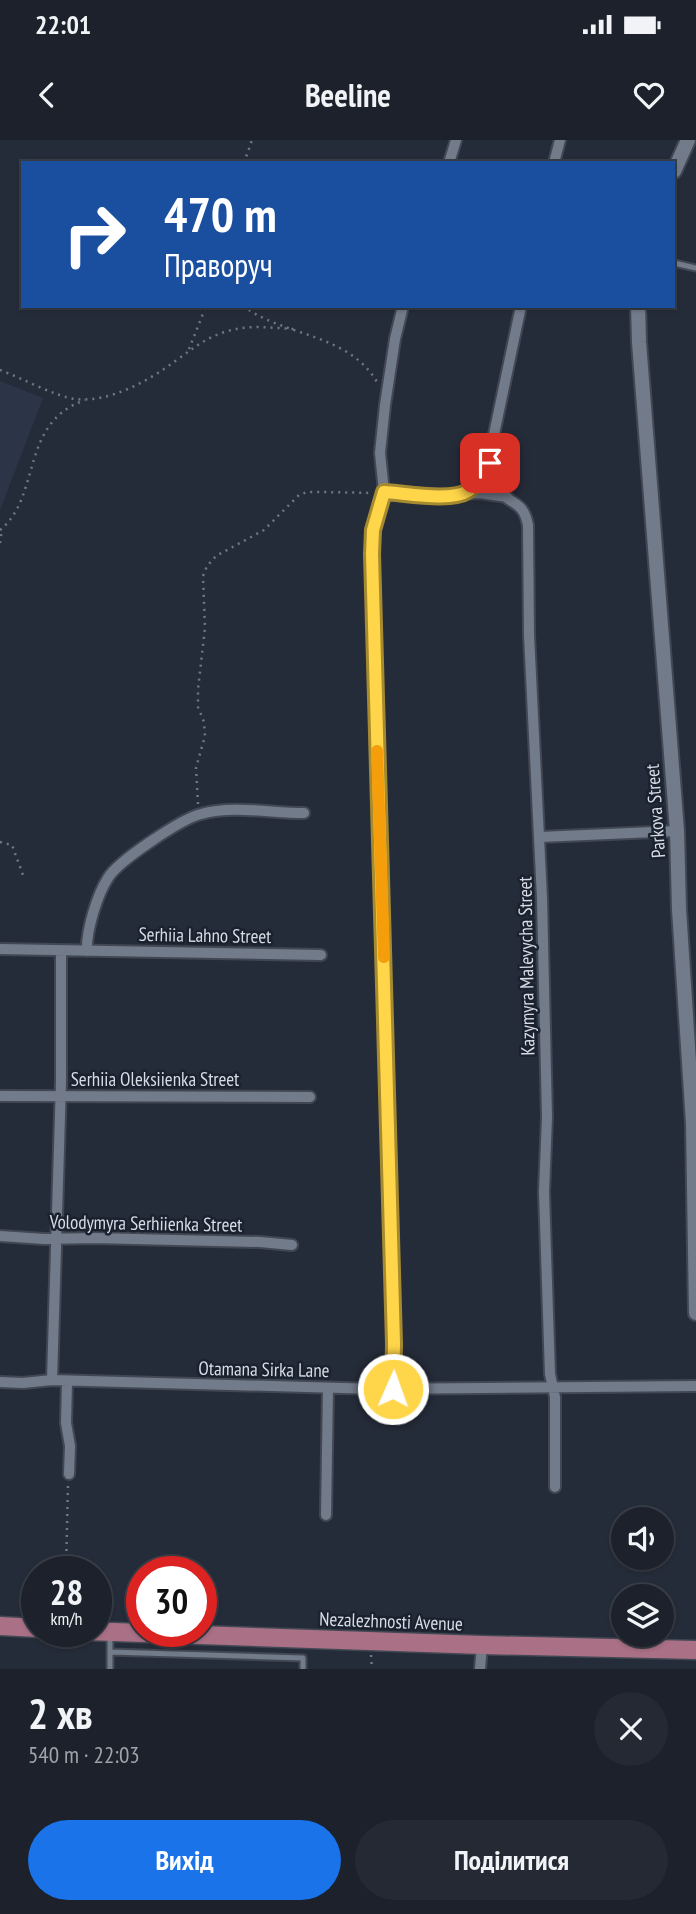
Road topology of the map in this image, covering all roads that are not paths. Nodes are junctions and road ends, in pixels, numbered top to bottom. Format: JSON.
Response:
{"nodes":[{"id":1,"x":456,"y":140,"type":"edge"},
{"id":2,"x":560,"y":140,"type":"edge"},
{"id":3,"x":688,"y":140,"type":"edge"},
{"id":4,"x":450,"y":161,"type":"edge"},
{"id":5,"x":555,"y":161,"type":"edge"},
{"id":6,"x":675,"y":169,"type":"edge"},
{"id":7,"x":675,"y":263,"type":"edge"},
{"id":8,"x":696,"y":268,"type":"edge"},
{"id":9,"x":402,"y":308,"type":"edge"},
{"id":10,"x":521,"y":308,"type":"edge"},
{"id":11,"x":638,"y":308,"type":"edge"},
{"id":12,"x":489,"y":458,"type":"junction"},
{"id":13,"x":384,"y":492,"type":"junction"},
{"id":14,"x":465,"y":493,"type":"junction"},
{"id":15,"x":506,"y":497,"type":"junction"},
{"id":16,"x":304,"y":813,"type":"dead end"},
{"id":17,"x":677,"y":831,"type":"junction"},
{"id":18,"x":540,"y":837,"type":"junction"},
{"id":19,"x":0,"y":949,"type":"edge"},
{"id":20,"x":87,"y":951,"type":"junction"},
{"id":21,"x":61,"y":952,"type":"junction"},
{"id":22,"x":321,"y":955,"type":"dead end"},
{"id":23,"x":692,"y":1027,"type":"edge"},
{"id":24,"x":0,"y":1096,"type":"edge"},
{"id":25,"x":59,"y":1097,"type":"junction"},
{"id":26,"x":310,"y":1097,"type":"dead end"},
{"id":27,"x":0,"y":1236,"type":"edge"},
{"id":28,"x":56,"y":1239,"type":"junction"},
{"id":29,"x":292,"y":1245,"type":"dead end"},
{"id":30,"x":696,"y":1313,"type":"edge"},
{"id":31,"x":52,"y":1380,"type":"junction"},
{"id":32,"x":67,"y":1381,"type":"junction"},
{"id":33,"x":0,"y":1382,"type":"edge"},
{"id":34,"x":696,"y":1386,"type":"edge"},
{"id":35,"x":554,"y":1387,"type":"junction"},
{"id":36,"x":328,"y":1388,"type":"junction"},
{"id":37,"x":393,"y":1389,"type":"junction"},
{"id":38,"x":69,"y":1474,"type":"road end"},
{"id":39,"x":555,"y":1486,"type":"dead end"},
{"id":40,"x":326,"y":1515,"type":"dead end"},
{"id":41,"x":0,"y":1626,"type":"edge"},
{"id":42,"x":21,"y":1627,"type":"edge"},
{"id":43,"x":112,"y":1632,"type":"edge"},
{"id":44,"x":289,"y":1639,"type":"junction"},
{"id":45,"x":482,"y":1645,"type":"junction"},
{"id":46,"x":110,"y":1647,"type":"edge"},
{"id":47,"x":696,"y":1650,"type":"edge"},
{"id":48,"x":110,"y":1652,"type":"junction"},
{"id":49,"x":288,"y":1658,"type":"junction"},
{"id":50,"x":110,"y":1669,"type":"edge"},
{"id":51,"x":303,"y":1669,"type":"edge"},
{"id":52,"x":480,"y":1669,"type":"edge"}],
"edges":[{"from":1,"to":4,"type":"street"},
{"from":2,"to":5,"type":"street"},
{"from":3,"to":6,"type":"street"},
{"from":7,"to":8,"type":"lane"},
{"from":9,"to":13,"type":"street"},
{"from":10,"to":12,"type":"street"},
{"from":11,"to":17,"type":"street","name":"Parkova Street"},
{"from":12,"to":14,"type":"street"},
{"from":12,"to":15,"type":"street","name":"Kazymyra Malevycha Street"},
{"from":13,"to":14,"type":"street"},
{"from":13,"to":37,"type":"street"},
{"from":14,"to":15,"type":"street"},
{"from":15,"to":18,"type":"street","name":"Kazymyra Malevycha Street"},
{"from":16,"to":20,"type":"street"},
{"from":17,"to":18,"type":"street"},
{"from":17,"to":23,"type":"street","name":"Parkova Street"},
{"from":18,"to":35,"type":"street","name":"Kazymyra Malevycha Street"},
{"from":19,"to":21,"type":"street","name":"Serhiia Lahno Street"},
{"from":20,"to":21,"type":"street","name":"Serhiia Lahno Street"},
{"from":20,"to":22,"type":"street","name":"Serhiia Lahno Street"},
{"from":21,"to":25,"type":"street"},
{"from":23,"to":30,"type":"street","name":"Parkova Street"},
{"from":24,"to":25,"type":"street","name":"Serhiia Oleksiienka Street"},
{"from":25,"to":26,"type":"street","name":"Serhiia Oleksiienka Street"},
{"from":25,"to":28,"type":"street"},
{"from":27,"to":28,"type":"street","name":"Volodymyra Serhiienka Street"},
{"from":28,"to":29,"type":"street","name":"Volodymyra Serhiienka Street"},
{"from":28,"to":31,"type":"street"},
{"from":31,"to":32,"type":"street","name":"Otamana Sirka Lane"},
{"from":31,"to":33,"type":"street","name":"Otamana Sirka Lane"},
{"from":32,"to":36,"type":"street","name":"Otamana Sirka Lane"},
{"from":32,"to":38,"type":"street"},
{"from":34,"to":35,"type":"street","name":"Otamana Sirka Lane"},
{"from":35,"to":37,"type":"street","name":"Otamana Sirka Lane"},
{"from":35,"to":39,"type":"street","name":"Kazymyra Malevycha Street"},
{"from":36,"to":37,"type":"street","name":"Otamana Sirka Lane"},
{"from":36,"to":40,"type":"street"},
{"from":41,"to":42,"type":"main road"},
{"from":43,"to":44,"type":"main road","name":"Nezalezhnosti Avenue"},
{"from":44,"to":45,"type":"main road","name":"Nezalezhnosti Avenue"},
{"from":44,"to":49,"type":"lane"},
{"from":45,"to":47,"type":"main road","name":"Nezalezhnosti Avenue"},
{"from":45,"to":52,"type":"street"},
{"from":46,"to":48,"type":"lane"},
{"from":48,"to":49,"type":"lane"},
{"from":48,"to":50,"type":"lane"},
{"from":49,"to":51,"type":"lane"}]}
